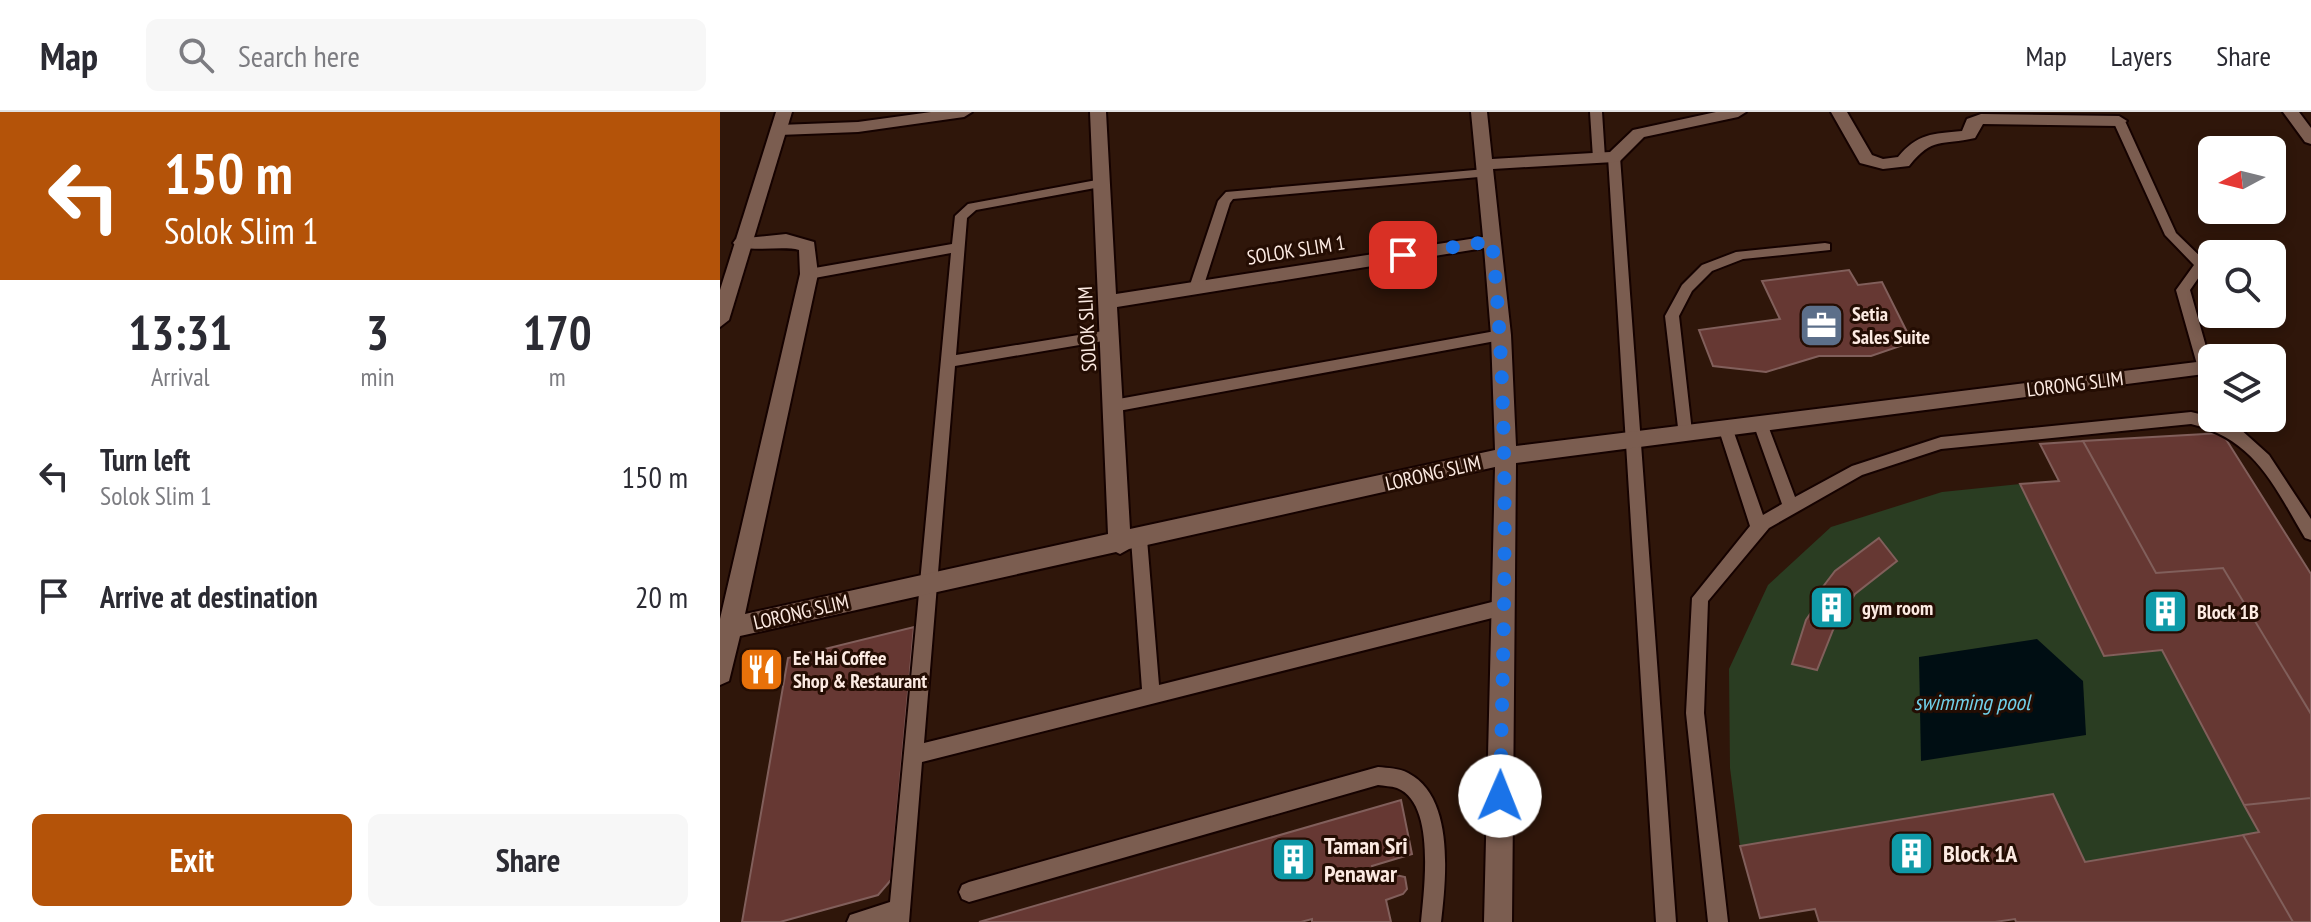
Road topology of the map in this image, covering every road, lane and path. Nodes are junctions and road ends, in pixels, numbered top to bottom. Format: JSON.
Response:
{"nodes":[{"id":1,"x":784,"y":112,"type":"edge"},
{"id":2,"x":964,"y":112,"type":"edge"},
{"id":3,"x":1098,"y":112,"type":"edge"},
{"id":4,"x":1479,"y":112,"type":"edge"},
{"id":5,"x":1596,"y":112,"type":"edge"},
{"id":6,"x":1738,"y":112,"type":"edge"},
{"id":7,"x":1839,"y":112,"type":"edge"},
{"id":8,"x":2291,"y":112,"type":"edge"},
{"id":9,"x":2117,"y":116,"type":"edge"},
{"id":10,"x":838,"y":120,"type":"edge"},
{"id":11,"x":779,"y":130,"type":"junction"},
{"id":12,"x":2311,"y":139,"type":"edge"},
{"id":13,"x":1606,"y":158,"type":"junction"},
{"id":14,"x":1486,"y":169,"type":"junction"},
{"id":15,"x":1102,"y":183,"type":"junction"},
{"id":16,"x":1492,"y":241,"type":"junction"},
{"id":17,"x":742,"y":243,"type":"junction"},
{"id":18,"x":958,"y":247,"type":"junction"},
{"id":19,"x":1825,"y":247,"type":"dead end"},
{"id":20,"x":809,"y":274,"type":"junction"},
{"id":21,"x":1196,"y":288,"type":"junction"},
{"id":22,"x":1108,"y":302,"type":"junction"},
{"id":23,"x":720,"y":320,"type":"edge"},
{"id":24,"x":1109,"y":335,"type":"junction"},
{"id":25,"x":1501,"y":335,"type":"junction"},
{"id":26,"x":2198,"y":344,"type":"edge"},
{"id":27,"x":948,"y":362,"type":"junction"},
{"id":28,"x":2198,"y":369,"type":"edge"},
{"id":29,"x":1113,"y":406,"type":"junction"},
{"id":30,"x":1760,"y":423,"type":"junction"},
{"id":31,"x":1725,"y":427,"type":"junction"},
{"id":32,"x":1684,"y":432,"type":"junction"},
{"id":33,"x":1632,"y":439,"type":"junction"},
{"id":34,"x":1506,"y":456,"type":"junction"},
{"id":35,"x":1791,"y":507,"type":"junction"},
{"id":36,"x":1759,"y":528,"type":"junction"},
{"id":37,"x":2311,"y":533,"type":"edge"},
{"id":38,"x":1129,"y":542,"type":"junction"},
{"id":39,"x":928,"y":584,"type":"junction"},
{"id":40,"x":1504,"y":607,"type":"junction"},
{"id":41,"x":725,"y":629,"type":"edge"},
{"id":42,"x":720,"y":673,"type":"edge"},
{"id":43,"x":1151,"y":695,"type":"junction"},
{"id":44,"x":914,"y":755,"type":"junction"},
{"id":45,"x":969,"y":892,"type":"dead end"},
{"id":46,"x":899,"y":916,"type":"edge"},
{"id":47,"x":857,"y":922,"type":"edge"},
{"id":48,"x":1431,"y":922,"type":"edge"},
{"id":49,"x":1498,"y":922,"type":"edge"},
{"id":50,"x":1666,"y":922,"type":"edge"},
{"id":51,"x":1718,"y":922,"type":"edge"}],
"edges":[{"from":1,"to":11,"type":"street"},
{"from":2,"to":10,"type":"street"},
{"from":3,"to":15,"type":"street","name":"SOLOK SLIM"},
{"from":4,"to":14,"type":"street"},
{"from":5,"to":13,"type":"lane"},
{"from":6,"to":13,"type":"street"},
{"from":7,"to":9,"type":"street"},
{"from":8,"to":12,"type":"street"},
{"from":9,"to":26,"type":"lane"},
{"from":10,"to":11,"type":"street"},
{"from":11,"to":17,"type":"street"},
{"from":13,"to":14,"type":"street"},
{"from":13,"to":33,"type":"lane"},
{"from":14,"to":16,"type":"street"},
{"from":14,"to":21,"type":"lane"},
{"from":15,"to":18,"type":"lane"},
{"from":15,"to":22,"type":"street","name":"SOLOK SLIM"},
{"from":16,"to":21,"type":"street","name":"SOLOK SLIM 1"},
{"from":16,"to":25,"type":"street"},
{"from":17,"to":20,"type":"street"},
{"from":17,"to":23,"type":"street"},
{"from":18,"to":20,"type":"lane"},
{"from":18,"to":27,"type":"lane"},
{"from":19,"to":32,"type":"lane"},
{"from":20,"to":41,"type":"street"},
{"from":21,"to":22,"type":"street","name":"SOLOK SLIM 1"},
{"from":22,"to":24,"type":"street","name":"SOLOK SLIM"},
{"from":24,"to":27,"type":"lane"},
{"from":24,"to":29,"type":"street","name":"SOLOK SLIM"},
{"from":25,"to":29,"type":"lane"},
{"from":25,"to":34,"type":"street"},
{"from":27,"to":39,"type":"lane"},
{"from":28,"to":30,"type":"street","name":"LORONG SLIM"},
{"from":29,"to":38,"type":"street","name":"SOLOK SLIM"},
{"from":30,"to":31,"type":"street","name":"LORONG SLIM"},
{"from":30,"to":35,"type":"lane"},
{"from":31,"to":32,"type":"street","name":"LORONG SLIM"},
{"from":31,"to":36,"type":"lane"},
{"from":32,"to":33,"type":"street","name":"LORONG SLIM"},
{"from":33,"to":34,"type":"street","name":"LORONG SLIM"},
{"from":33,"to":50,"type":"lane"},
{"from":34,"to":38,"type":"street","name":"LORONG SLIM"},
{"from":34,"to":40,"type":"street"},
{"from":35,"to":36,"type":"lane"},
{"from":35,"to":37,"type":"lane"},
{"from":36,"to":51,"type":"lane"},
{"from":38,"to":39,"type":"street","name":"LORONG SLIM"},
{"from":38,"to":43,"type":"lane"},
{"from":39,"to":41,"type":"street","name":"LORONG SLIM"},
{"from":39,"to":44,"type":"lane"},
{"from":40,"to":43,"type":"lane"},
{"from":40,"to":49,"type":"street"},
{"from":41,"to":42,"type":"street"},
{"from":43,"to":44,"type":"lane"},
{"from":44,"to":46,"type":"lane"},
{"from":45,"to":48,"type":"lane"},
{"from":46,"to":47,"type":"lane"}]}
